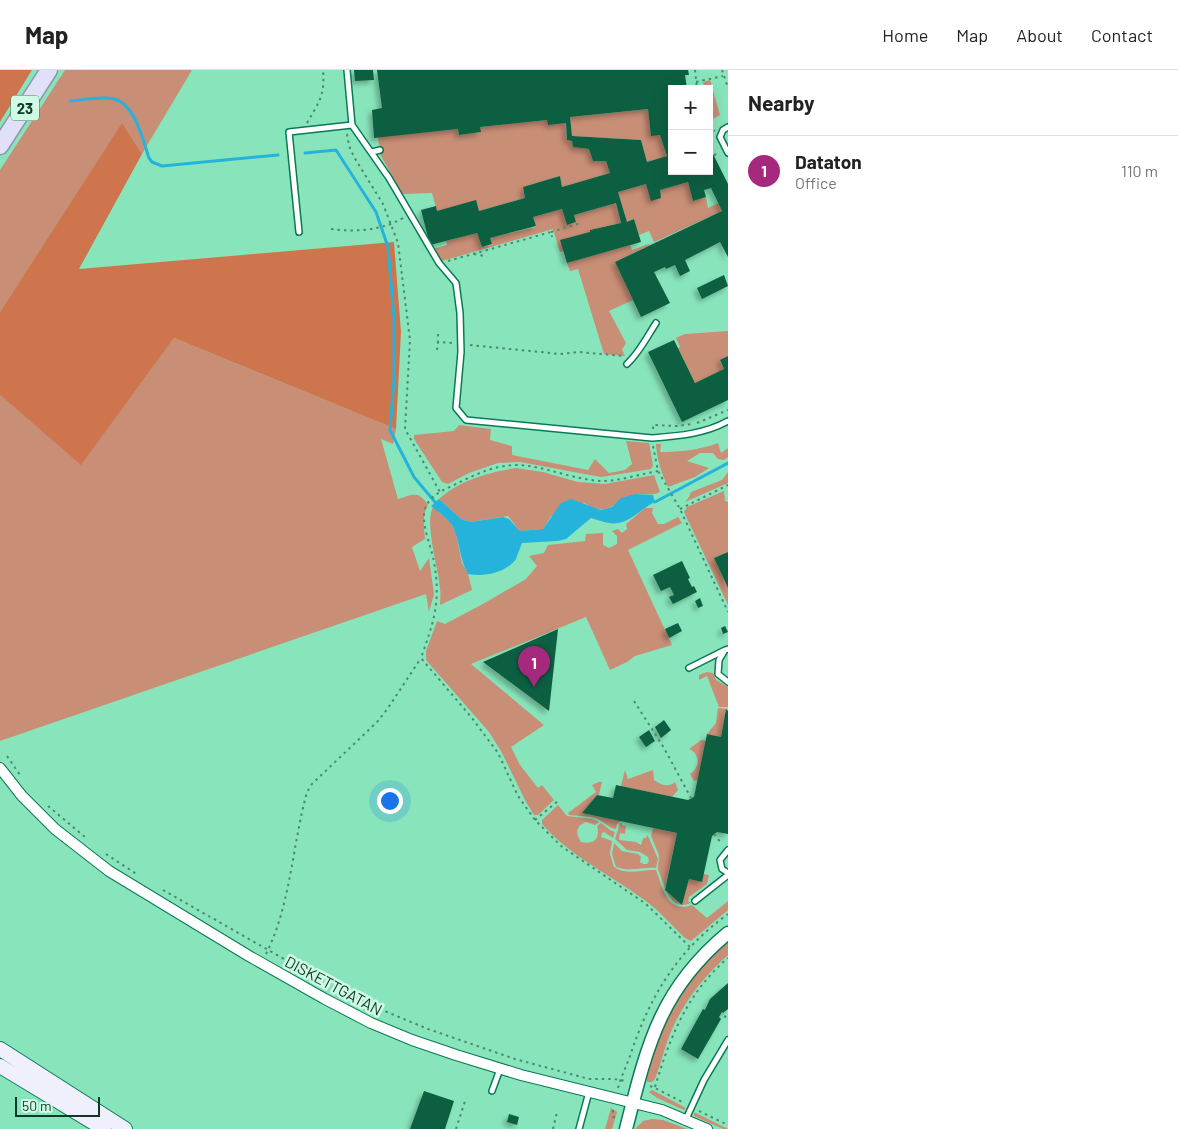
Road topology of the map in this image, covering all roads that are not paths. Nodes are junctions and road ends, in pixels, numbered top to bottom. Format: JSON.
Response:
{"nodes":[{"id":1,"x":49,"y":70,"type":"edge"},
{"id":2,"x":347,"y":70,"type":"edge"},
{"id":3,"x":352,"y":125,"type":"junction"},
{"id":4,"x":728,"y":127,"type":"edge"},
{"id":5,"x":0,"y":146,"type":"edge"},
{"id":6,"x":380,"y":150,"type":"dead end"},
{"id":7,"x":372,"y":152,"type":"junction"},
{"id":8,"x":728,"y":153,"type":"edge"},
{"id":9,"x":299,"y":232,"type":"dead end"},
{"id":10,"x":656,"y":323,"type":"dead end"},
{"id":11,"x":627,"y":364,"type":"dead end"},
{"id":12,"x":728,"y":421,"type":"edge"},
{"id":13,"x":726,"y":650,"type":"edge"},
{"id":14,"x":689,"y":668,"type":"dead end"},
{"id":15,"x":728,"y":682,"type":"edge"},
{"id":16,"x":0,"y":768,"type":"edge"},
{"id":17,"x":727,"y":850,"type":"edge"},
{"id":18,"x":728,"y":874,"type":"edge"},
{"id":19,"x":694,"y":902,"type":"dead end"},
{"id":20,"x":728,"y":933,"type":"edge"},
{"id":21,"x":728,"y":1040,"type":"edge"},
{"id":22,"x":0,"y":1049,"type":"edge"},
{"id":23,"x":0,"y":1066,"type":"edge"},
{"id":24,"x":500,"y":1069,"type":"junction"},
{"id":25,"x":492,"y":1091,"type":"dead end"},
{"id":26,"x":589,"y":1092,"type":"junction"},
{"id":27,"x":633,"y":1102,"type":"junction"},
{"id":28,"x":686,"y":1120,"type":"junction"},
{"id":29,"x":104,"y":1129,"type":"edge"},
{"id":30,"x":125,"y":1129,"type":"edge"},
{"id":31,"x":579,"y":1129,"type":"edge"},
{"id":32,"x":626,"y":1129,"type":"edge"},
{"id":33,"x":706,"y":1129,"type":"edge"}],
"edges":[{"from":1,"to":5,"type":"main road","number":"23"},
{"from":2,"to":3,"type":"lane"},
{"from":3,"to":7,"type":"lane"},
{"from":3,"to":9,"type":"lane"},
{"from":4,"to":8,"type":"lane"},
{"from":6,"to":7,"type":"lane"},
{"from":7,"to":12,"type":"lane"},
{"from":10,"to":11,"type":"lane"},
{"from":13,"to":14,"type":"lane"},
{"from":13,"to":15,"type":"lane"},
{"from":16,"to":24,"type":"street","name":"DISKETTGATAN"},
{"from":17,"to":18,"type":"lane"},
{"from":18,"to":19,"type":"lane"},
{"from":20,"to":27,"type":"street"},
{"from":21,"to":28,"type":"lane"},
{"from":22,"to":30,"type":"main road"},
{"from":23,"to":29,"type":"main road"},
{"from":24,"to":25,"type":"lane"},
{"from":24,"to":26,"type":"street","name":"DISKETTGATAN"},
{"from":26,"to":27,"type":"street","name":"DISKETTGATAN"},
{"from":26,"to":31,"type":"lane"},
{"from":27,"to":28,"type":"street","name":"DISKETTGATAN"},
{"from":27,"to":32,"type":"street"},
{"from":28,"to":33,"type":"street","name":"DISKETTGATAN"}]}
